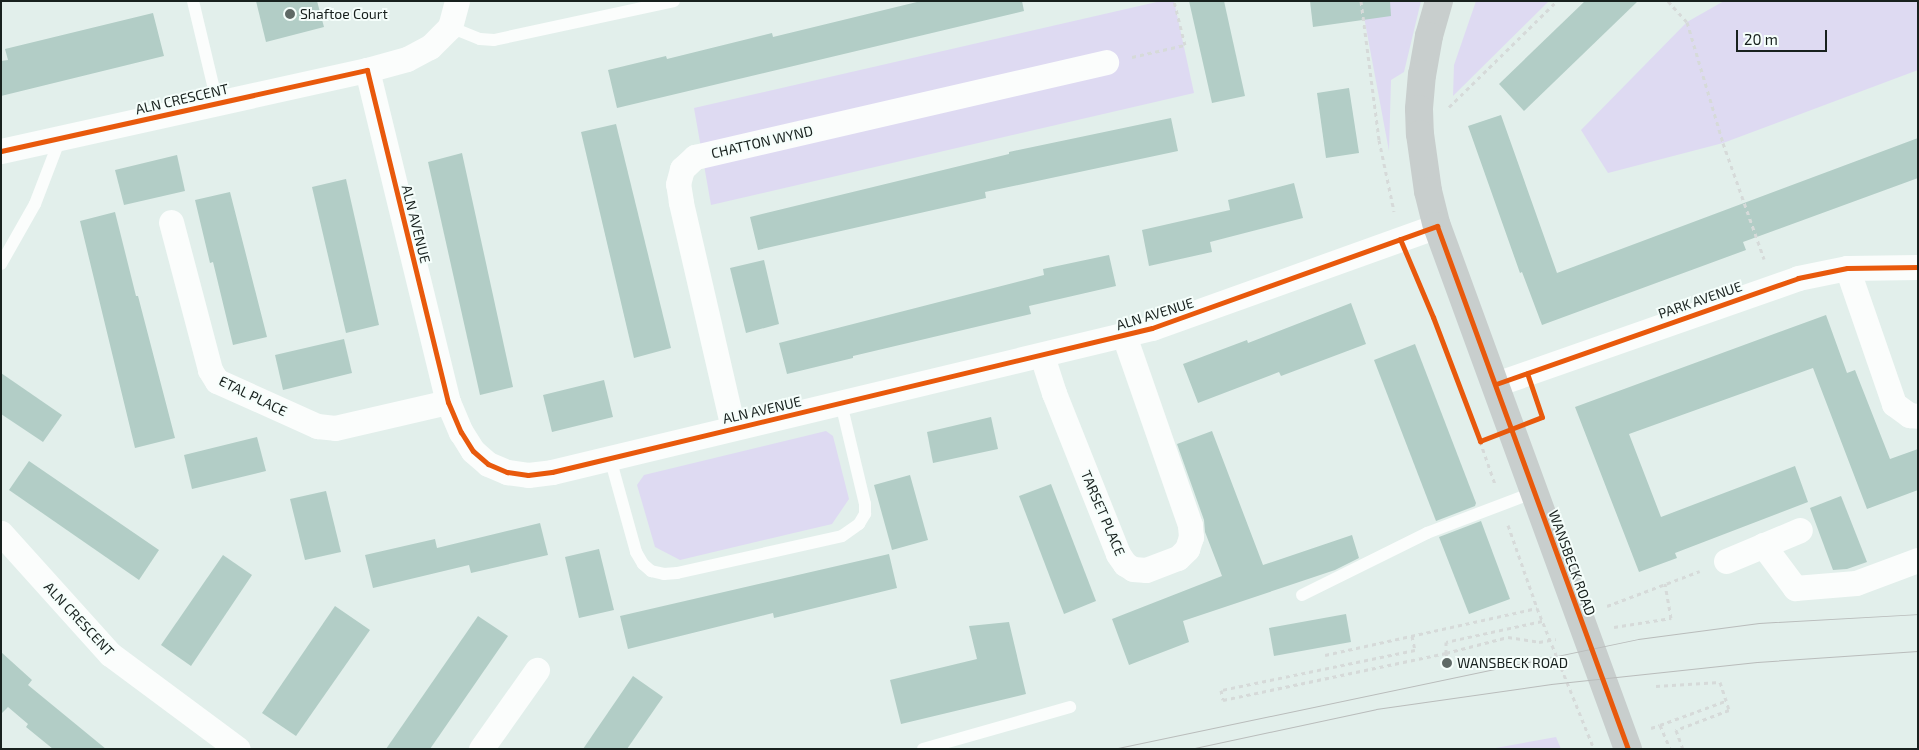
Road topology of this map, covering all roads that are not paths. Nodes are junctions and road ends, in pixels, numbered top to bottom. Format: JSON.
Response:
{"nodes":[{"id":1,"x":193,"y":1,"type":"edge"},
{"id":2,"x":457,"y":1,"type":"edge"},
{"id":3,"x":674,"y":1,"type":"edge"},
{"id":4,"x":1439,"y":1,"type":"edge"},
{"id":5,"x":450,"y":26,"type":"junction"},
{"id":6,"x":1106,"y":62,"type":"road end"},
{"id":7,"x":367,"y":70,"type":"junction"},
{"id":8,"x":217,"y":102,"type":"junction"},
{"id":9,"x":60,"y":140,"type":"junction"},
{"id":10,"x":1,"y":151,"type":"edge"},
{"id":11,"x":171,"y":222,"type":"dead end"},
{"id":12,"x":1437,"y":226,"type":"junction"},
{"id":13,"x":1,"y":264,"type":"edge"},
{"id":14,"x":1918,"y":267,"type":"edge"},
{"id":15,"x":1847,"y":268,"type":"junction"},
{"id":16,"x":1124,"y":336,"type":"junction"},
{"id":17,"x":1042,"y":356,"type":"junction"},
{"id":18,"x":1496,"y":384,"type":"junction"},
{"id":19,"x":448,"y":402,"type":"junction"},
{"id":20,"x":841,"y":403,"type":"junction"},
{"id":21,"x":1918,"y":416,"type":"edge"},
{"id":22,"x":733,"y":428,"type":"junction"},
{"id":23,"x":610,"y":458,"type":"junction"},
{"id":24,"x":1535,"y":492,"type":"junction"},
{"id":25,"x":1800,"y":530,"type":"dead end"},
{"id":26,"x":1,"y":533,"type":"edge"},
{"id":27,"x":1763,"y":545,"type":"junction"},
{"id":28,"x":1918,"y":560,"type":"edge"},
{"id":29,"x":1726,"y":561,"type":"road end"},
{"id":30,"x":1302,"y":595,"type":"dead end"},
{"id":31,"x":537,"y":670,"type":"dead end"},
{"id":32,"x":1070,"y":706,"type":"dead end"},
{"id":33,"x":238,"y":749,"type":"edge"},
{"id":34,"x":482,"y":749,"type":"edge"},
{"id":35,"x":923,"y":749,"type":"edge"},
{"id":36,"x":1628,"y":749,"type":"edge"}],
"edges":[{"from":1,"to":8,"type":"lane"},
{"from":2,"to":5,"type":"street","name":"ALN CRESCENT"},
{"from":3,"to":5,"type":"lane"},
{"from":4,"to":12,"type":"street","name":"WANSBECK ROAD"},
{"from":5,"to":7,"type":"street","name":"ALN CRESCENT"},
{"from":6,"to":22,"type":"street","name":"CHATTON WYND"},
{"from":7,"to":8,"type":"street","name":"ALN CRESCENT"},
{"from":7,"to":19,"type":"street","name":"ALN AVENUE"},
{"from":8,"to":9,"type":"street","name":"ALN CRESCENT"},
{"from":9,"to":10,"type":"street","name":"ALN CRESCENT"},
{"from":9,"to":13,"type":"lane"},
{"from":11,"to":19,"type":"street","name":"ETAL PLACE"},
{"from":12,"to":16,"type":"street","name":"ALN AVENUE"},
{"from":12,"to":18,"type":"street","name":"WANSBECK ROAD"},
{"from":14,"to":15,"type":"street","name":"PARK AVENUE"},
{"from":15,"to":18,"type":"street","name":"PARK AVENUE"},
{"from":15,"to":21,"type":"street"},
{"from":16,"to":17,"type":"street","name":"ALN AVENUE"},
{"from":16,"to":17,"type":"street","name":"TARSET PLACE"},
{"from":17,"to":20,"type":"street","name":"ALN AVENUE"},
{"from":18,"to":24,"type":"street","name":"WANSBECK ROAD"},
{"from":19,"to":23,"type":"street","name":"ALN AVENUE"},
{"from":20,"to":22,"type":"street","name":"ALN AVENUE"},
{"from":20,"to":23,"type":"lane"},
{"from":22,"to":23,"type":"street","name":"ALN AVENUE"},
{"from":24,"to":30,"type":"lane"},
{"from":24,"to":36,"type":"street","name":"WANSBECK ROAD"},
{"from":25,"to":27,"type":"street"},
{"from":26,"to":33,"type":"street","name":"ALN CRESCENT"},
{"from":27,"to":28,"type":"street"},
{"from":27,"to":29,"type":"street"},
{"from":31,"to":34,"type":"street"},
{"from":32,"to":35,"type":"lane"}]}
